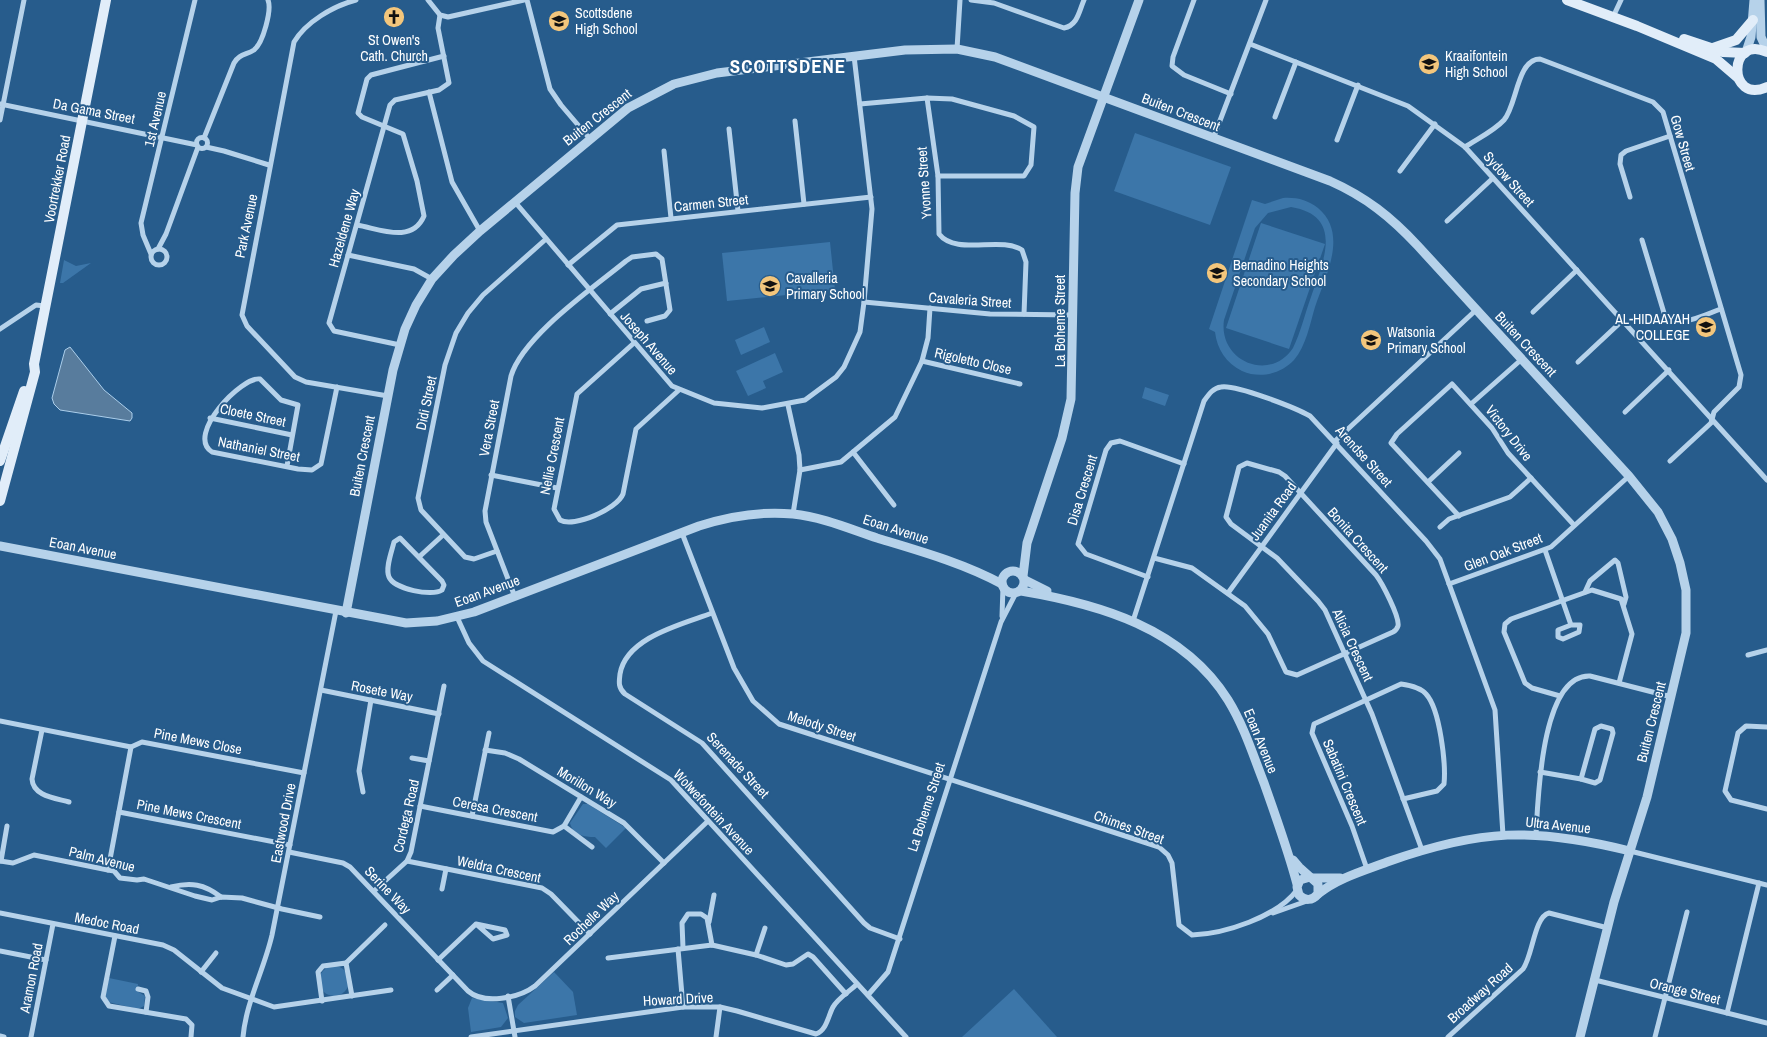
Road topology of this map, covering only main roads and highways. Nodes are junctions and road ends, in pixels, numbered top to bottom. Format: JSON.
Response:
{"nodes":[{"id":1,"x":106,"y":0,"type":"edge"},
{"id":2,"x":1567,"y":0,"type":"edge"},
{"id":3,"x":1752,"y":20,"type":"road end"},
{"id":4,"x":1638,"y":26,"type":"junction"},
{"id":5,"x":1710,"y":48,"type":"junction"},
{"id":6,"x":1767,"y":51,"type":"edge"},
{"id":7,"x":1745,"y":52,"type":"junction"},
{"id":8,"x":1738,"y":77,"type":"junction"},
{"id":9,"x":1766,"y":87,"type":"edge"},
{"id":10,"x":34,"y":364,"type":"junction"},
{"id":11,"x":0,"y":461,"type":"edge"},
{"id":12,"x":0,"y":501,"type":"edge"}],
"edges":[{"from":1,"to":10,"type":"main road","name":"Voortrekker Road"},
{"from":2,"to":4,"type":"main road"},
{"from":3,"to":5,"type":"main road"},
{"from":4,"to":5,"type":"main road"},
{"from":4,"to":8,"type":"main road"},
{"from":5,"to":7,"type":"main road"},
{"from":6,"to":7,"type":"main road"},
{"from":7,"to":8,"type":"main road"},
{"from":8,"to":9,"type":"main road"},
{"from":10,"to":11,"type":"main road","name":"Voortrekker Road"},
{"from":10,"to":12,"type":"main road","name":"Voortrekker Road"}]}
